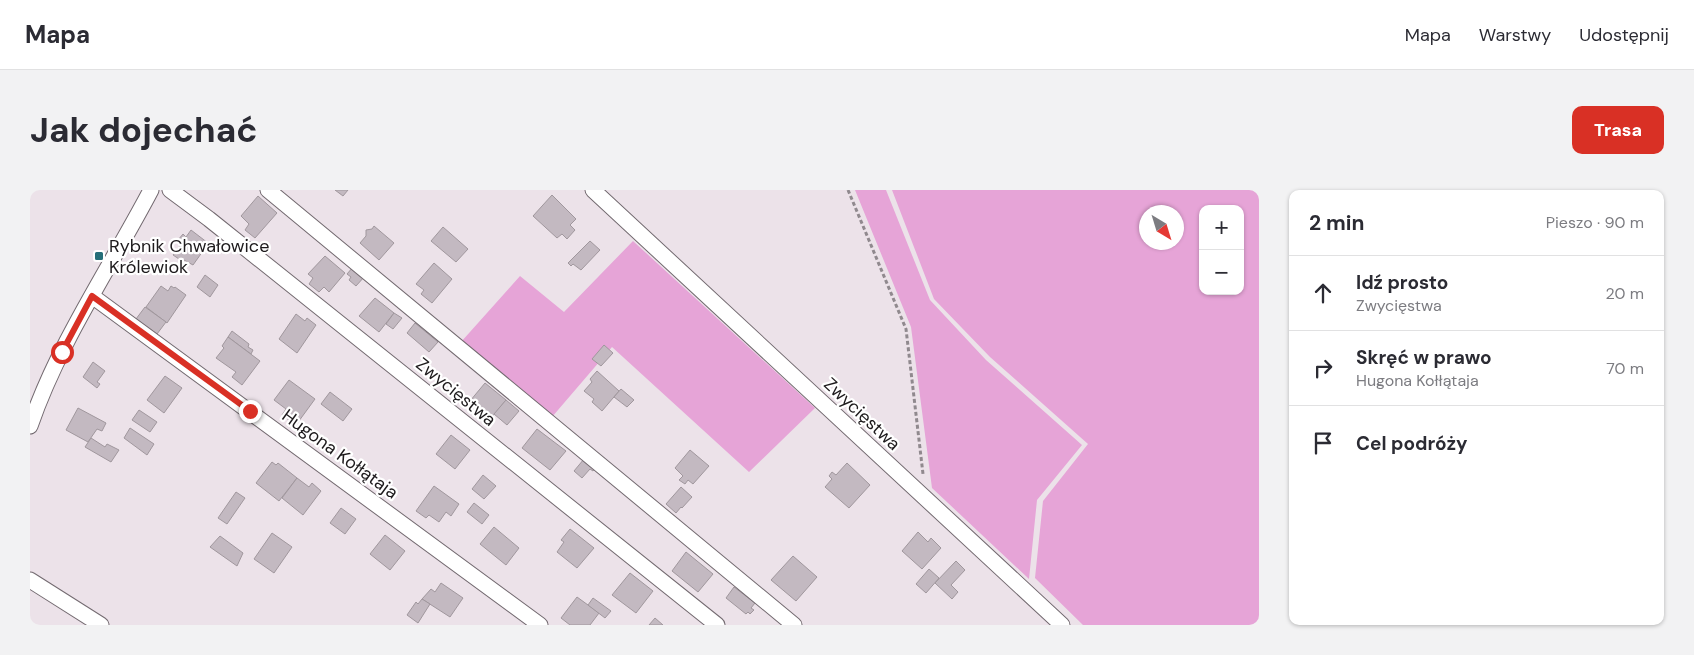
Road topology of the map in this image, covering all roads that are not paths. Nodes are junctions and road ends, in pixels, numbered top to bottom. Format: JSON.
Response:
{"nodes":[{"id":1,"x":152,"y":190,"type":"edge"},
{"id":2,"x":170,"y":190,"type":"edge"},
{"id":3,"x":268,"y":190,"type":"edge"},
{"id":4,"x":593,"y":190,"type":"edge"},
{"id":5,"x":92,"y":296,"type":"junction"},
{"id":6,"x":30,"y":426,"type":"edge"},
{"id":7,"x":30,"y":580,"type":"edge"},
{"id":8,"x":101,"y":625,"type":"edge"},
{"id":9,"x":540,"y":625,"type":"edge"},
{"id":10,"x":717,"y":625,"type":"edge"},
{"id":11,"x":794,"y":625,"type":"edge"},
{"id":12,"x":1062,"y":625,"type":"edge"}],
"edges":[{"from":1,"to":5,"type":"street"},
{"from":2,"to":10,"type":"street","name":"Zwycięstwa"},
{"from":3,"to":11,"type":"street","name":"Zwycięstwa"},
{"from":4,"to":12,"type":"street","name":"Zwycięstwa"},
{"from":5,"to":6,"type":"street"},
{"from":5,"to":9,"type":"street","name":"Hugona Kołłątaja"},
{"from":7,"to":8,"type":"street"}]}
